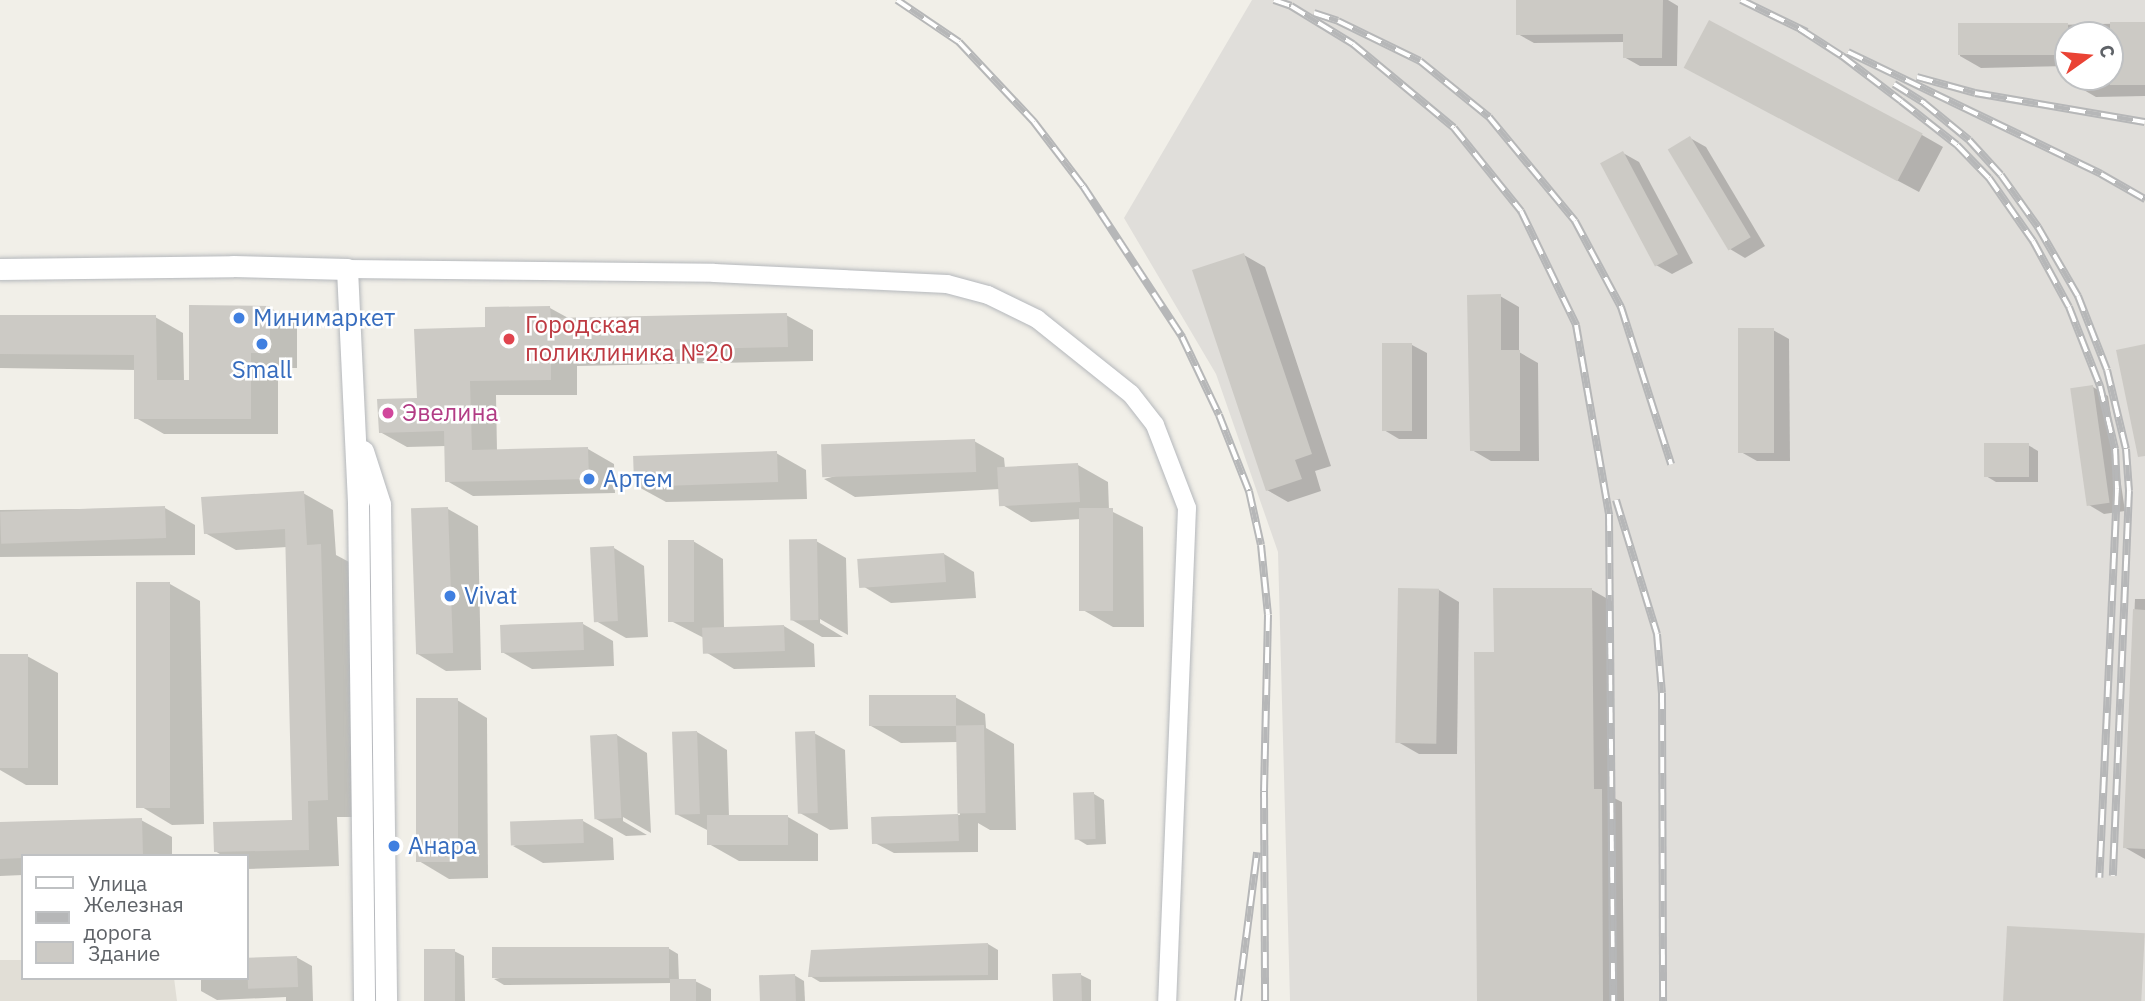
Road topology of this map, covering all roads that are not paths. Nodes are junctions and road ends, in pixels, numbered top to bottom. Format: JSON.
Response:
{"nodes":[{"id":1,"x":0,"y":269,"type":"edge"},
{"id":2,"x":347,"y":270,"type":"junction"},
{"id":3,"x":353,"y":422,"type":"junction"},
{"id":4,"x":364,"y":1001,"type":"edge"},
{"id":5,"x":386,"y":1001,"type":"edge"},
{"id":6,"x":1167,"y":1001,"type":"edge"}],
"edges":[{"from":1,"to":2,"type":"street"},
{"from":2,"to":3,"type":"street"},
{"from":2,"to":6,"type":"street"},
{"from":3,"to":4,"type":"street"},
{"from":3,"to":5,"type":"street"}]}
